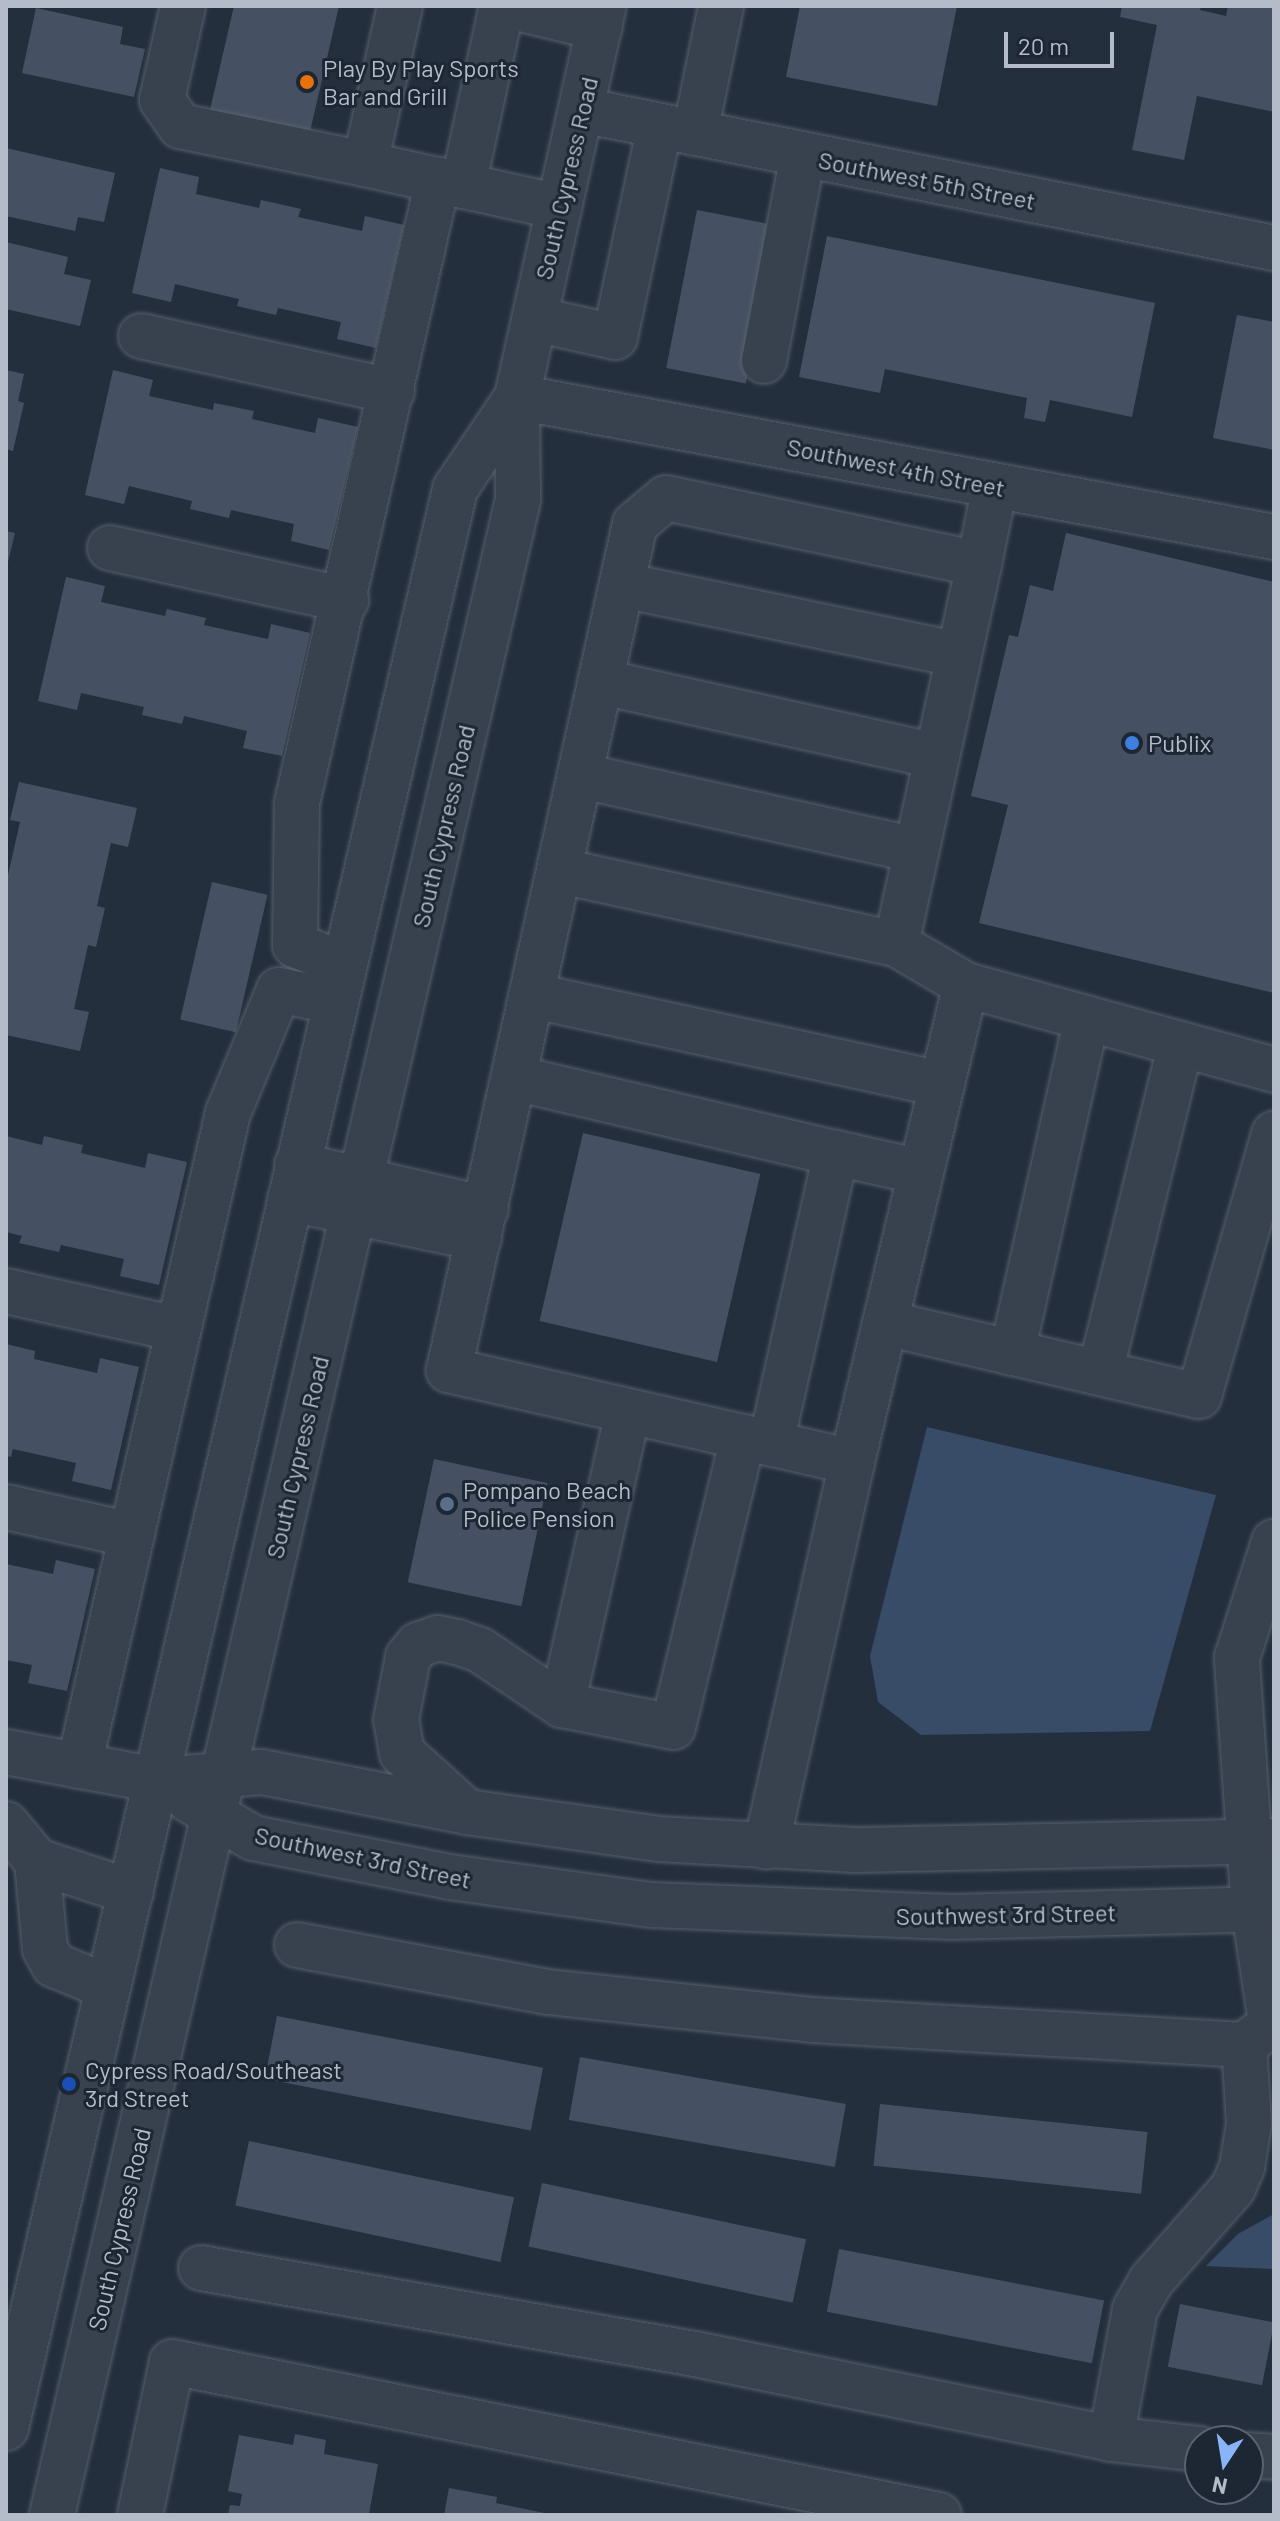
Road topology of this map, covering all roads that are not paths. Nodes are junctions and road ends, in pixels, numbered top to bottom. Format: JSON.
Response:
{"nodes":[{"id":1,"x":183,"y":6,"type":"edge"},
{"id":2,"x":400,"y":6,"type":"edge"},
{"id":3,"x":502,"y":6,"type":"edge"},
{"id":4,"x":509,"y":6,"type":"edge"},
{"id":5,"x":721,"y":6,"type":"edge"},
{"id":6,"x":602,"y":17,"type":"edge"},
{"id":7,"x":581,"y":110,"type":"junction"},
{"id":8,"x":677,"y":130,"type":"junction"},
{"id":9,"x":803,"y":155,"type":"junction"},
{"id":10,"x":365,"y":164,"type":"junction"},
{"id":11,"x":450,"y":183,"type":"junction"},
{"id":12,"x":559,"y":207,"type":"junction"},
{"id":13,"x":1274,"y":248,"type":"edge"},
{"id":14,"x":535,"y":319,"type":"junction"},
{"id":15,"x":141,"y":336,"type":"dead end"},
{"id":16,"x":764,"y":361,"type":"dead end"},
{"id":17,"x":392,"y":391,"type":"junction"},
{"id":18,"x":517,"y":397,"type":"junction"},
{"id":19,"x":995,"y":486,"type":"junction"},
{"id":20,"x":1274,"y":537,"type":"edge"},
{"id":21,"x":110,"y":548,"type":"dead end"},
{"id":22,"x":979,"y":564,"type":"junction"},
{"id":23,"x":622,"y":585,"type":"junction"},
{"id":24,"x":346,"y":600,"type":"junction"},
{"id":25,"x":959,"y":655,"type":"junction"},
{"id":26,"x":602,"y":682,"type":"junction"},
{"id":27,"x":937,"y":756,"type":"junction"},
{"id":28,"x":582,"y":776,"type":"junction"},
{"id":29,"x":916,"y":850,"type":"junction"},
{"id":30,"x":562,"y":871,"type":"junction"},
{"id":31,"x":896,"y":944,"type":"junction"},
{"id":32,"x":340,"y":984,"type":"junction"},
{"id":33,"x":966,"y":985,"type":"junction"},
{"id":34,"x":534,"y":996,"type":"junction"},
{"id":35,"x":1087,"y":1018,"type":"junction"},
{"id":36,"x":1181,"y":1044,"type":"junction"},
{"id":37,"x":1274,"y":1070,"type":"edge"},
{"id":38,"x":515,"y":1078,"type":"junction"},
{"id":39,"x":942,"y":1084,"type":"junction"},
{"id":40,"x":1274,"y":1134,"type":"edge"},
{"id":41,"x":836,"y":1153,"type":"junction"},
{"id":42,"x":921,"y":1172,"type":"junction"},
{"id":43,"x":294,"y":1182,"type":"junction"},
{"id":44,"x":357,"y":1194,"type":"junction"},
{"id":45,"x":482,"y":1223,"type":"junction"},
{"id":46,"x":6,"y":1291,"type":"edge"},
{"id":47,"x":885,"y":1323,"type":"junction"},
{"id":48,"x":178,"y":1329,"type":"junction"},
{"id":49,"x":1012,"y":1353,"type":"junction"},
{"id":50,"x":1100,"y":1373,"type":"junction"},
{"id":51,"x":628,"y":1411,"type":"junction"},
{"id":52,"x":757,"y":1440,"type":"junction"},
{"id":53,"x":852,"y":1462,"type":"junction"},
{"id":54,"x":6,"y":1507,"type":"edge"},
{"id":55,"x":132,"y":1535,"type":"junction"},
{"id":56,"x":1274,"y":1542,"type":"edge"},
{"id":57,"x":562,"y":1705,"type":"junction"},
{"id":58,"x":6,"y":1752,"type":"edge"},
{"id":59,"x":79,"y":1766,"type":"junction"},
{"id":60,"x":157,"y":1780,"type":"junction"},
{"id":61,"x":219,"y":1795,"type":"junction"},
{"id":62,"x":467,"y":1812,"type":"junction"},
{"id":63,"x":6,"y":1824,"type":"edge"},
{"id":64,"x":1262,"y":1841,"type":"edge"},
{"id":65,"x":766,"y":1846,"type":"junction"},
{"id":66,"x":37,"y":1861,"type":"junction"},
{"id":67,"x":131,"y":1892,"type":"junction"},
{"id":68,"x":1264,"y":1909,"type":"edge"},
{"id":69,"x":297,"y":1945,"type":"dead end"},
{"id":70,"x":108,"y":1987,"type":"junction"},
{"id":71,"x":1263,"y":2029,"type":"edge"},
{"id":72,"x":201,"y":2268,"type":"dead end"},
{"id":73,"x":6,"y":2428,"type":"edge"},
{"id":74,"x":1111,"y":2439,"type":"junction"},
{"id":75,"x":1184,"y":2447,"type":"edge"},
{"id":76,"x":52,"y":2515,"type":"edge"},
{"id":77,"x":140,"y":2515,"type":"edge"},
{"id":78,"x":939,"y":2515,"type":"edge"}],
"edges":[{"from":1,"to":10,"type":"street"},
{"from":2,"to":10,"type":"street"},
{"from":3,"to":11,"type":"street"},
{"from":4,"to":6,"type":"street"},
{"from":5,"to":8,"type":"street"},
{"from":6,"to":7,"type":"street","name":"South Cypress Road"},
{"from":7,"to":8,"type":"street","name":"Southwest 5th Street"},
{"from":7,"to":12,"type":"street","name":"South Cypress Road"},
{"from":8,"to":9,"type":"street","name":"Southwest 5th Street"},
{"from":8,"to":14,"type":"street"},
{"from":9,"to":13,"type":"street","name":"Southwest 5th Street"},
{"from":9,"to":16,"type":"street"},
{"from":10,"to":11,"type":"street"},
{"from":11,"to":12,"type":"street"},
{"from":11,"to":17,"type":"street"},
{"from":12,"to":14,"type":"street","name":"South Cypress Road"},
{"from":14,"to":18,"type":"street","name":"South Cypress Road"},
{"from":15,"to":17,"type":"street"},
{"from":17,"to":24,"type":"street"},
{"from":18,"to":19,"type":"street","name":"Southwest 4th Street"},
{"from":18,"to":32,"type":"street","name":"South Cypress Road"},
{"from":18,"to":44,"type":"street","name":"South Cypress Road"},
{"from":19,"to":20,"type":"street","name":"Southwest 4th Street"},
{"from":19,"to":22,"type":"street"},
{"from":21,"to":24,"type":"street"},
{"from":22,"to":23,"type":"street"},
{"from":22,"to":25,"type":"street"},
{"from":23,"to":25,"type":"street"},
{"from":23,"to":26,"type":"street"},
{"from":24,"to":32,"type":"street"},
{"from":25,"to":27,"type":"street"},
{"from":26,"to":27,"type":"street"},
{"from":26,"to":28,"type":"street"},
{"from":27,"to":29,"type":"street"},
{"from":28,"to":29,"type":"street"},
{"from":28,"to":30,"type":"street"},
{"from":29,"to":31,"type":"street"},
{"from":30,"to":31,"type":"street"},
{"from":30,"to":34,"type":"street"},
{"from":31,"to":33,"type":"street"},
{"from":32,"to":43,"type":"street","name":"South Cypress Road"},
{"from":32,"to":48,"type":"street"},
{"from":33,"to":35,"type":"street"},
{"from":33,"to":39,"type":"street"},
{"from":34,"to":38,"type":"street"},
{"from":34,"to":39,"type":"street"},
{"from":35,"to":36,"type":"street"},
{"from":35,"to":49,"type":"street"},
{"from":36,"to":37,"type":"street"},
{"from":36,"to":50,"type":"street"},
{"from":38,"to":41,"type":"street"},
{"from":38,"to":45,"type":"street"},
{"from":39,"to":42,"type":"street"},
{"from":40,"to":50,"type":"street"},
{"from":41,"to":42,"type":"street"},
{"from":41,"to":52,"type":"street"},
{"from":42,"to":47,"type":"street"},
{"from":43,"to":44,"type":"street"},
{"from":43,"to":60,"type":"street","name":"South Cypress Road"},
{"from":44,"to":45,"type":"street"},
{"from":44,"to":61,"type":"street","name":"South Cypress Road"},
{"from":45,"to":51,"type":"street"},
{"from":46,"to":48,"type":"street"},
{"from":47,"to":49,"type":"street"},
{"from":47,"to":53,"type":"street"},
{"from":48,"to":55,"type":"street"},
{"from":49,"to":50,"type":"street"},
{"from":51,"to":52,"type":"street"},
{"from":51,"to":57,"type":"street"},
{"from":52,"to":53,"type":"street"},
{"from":52,"to":57,"type":"street"},
{"from":53,"to":65,"type":"street"},
{"from":54,"to":55,"type":"street"},
{"from":55,"to":59,"type":"street"},
{"from":56,"to":64,"type":"street"},
{"from":57,"to":62,"type":"street"},
{"from":58,"to":59,"type":"street"},
{"from":59,"to":60,"type":"street"},
{"from":60,"to":61,"type":"street","name":"Southwest 3rd Street"},
{"from":60,"to":67,"type":"street","name":"South Cypress Road"},
{"from":61,"to":62,"type":"street"},
{"from":61,"to":68,"type":"street","name":"Southwest 3rd Street"},
{"from":61,"to":76,"type":"street","name":"South Cypress Road"},
{"from":62,"to":65,"type":"street"},
{"from":63,"to":66,"type":"street"},
{"from":64,"to":65,"type":"street"},
{"from":64,"to":68,"type":"street"},
{"from":66,"to":67,"type":"street"},
{"from":66,"to":70,"type":"street"},
{"from":67,"to":70,"type":"street","name":"South Cypress Road"},
{"from":68,"to":71,"type":"street"},
{"from":69,"to":71,"type":"street"},
{"from":70,"to":73,"type":"street","name":"South Cypress Road"},
{"from":71,"to":74,"type":"street"},
{"from":72,"to":74,"type":"street"},
{"from":74,"to":75,"type":"street"},
{"from":77,"to":78,"type":"street"}]}
